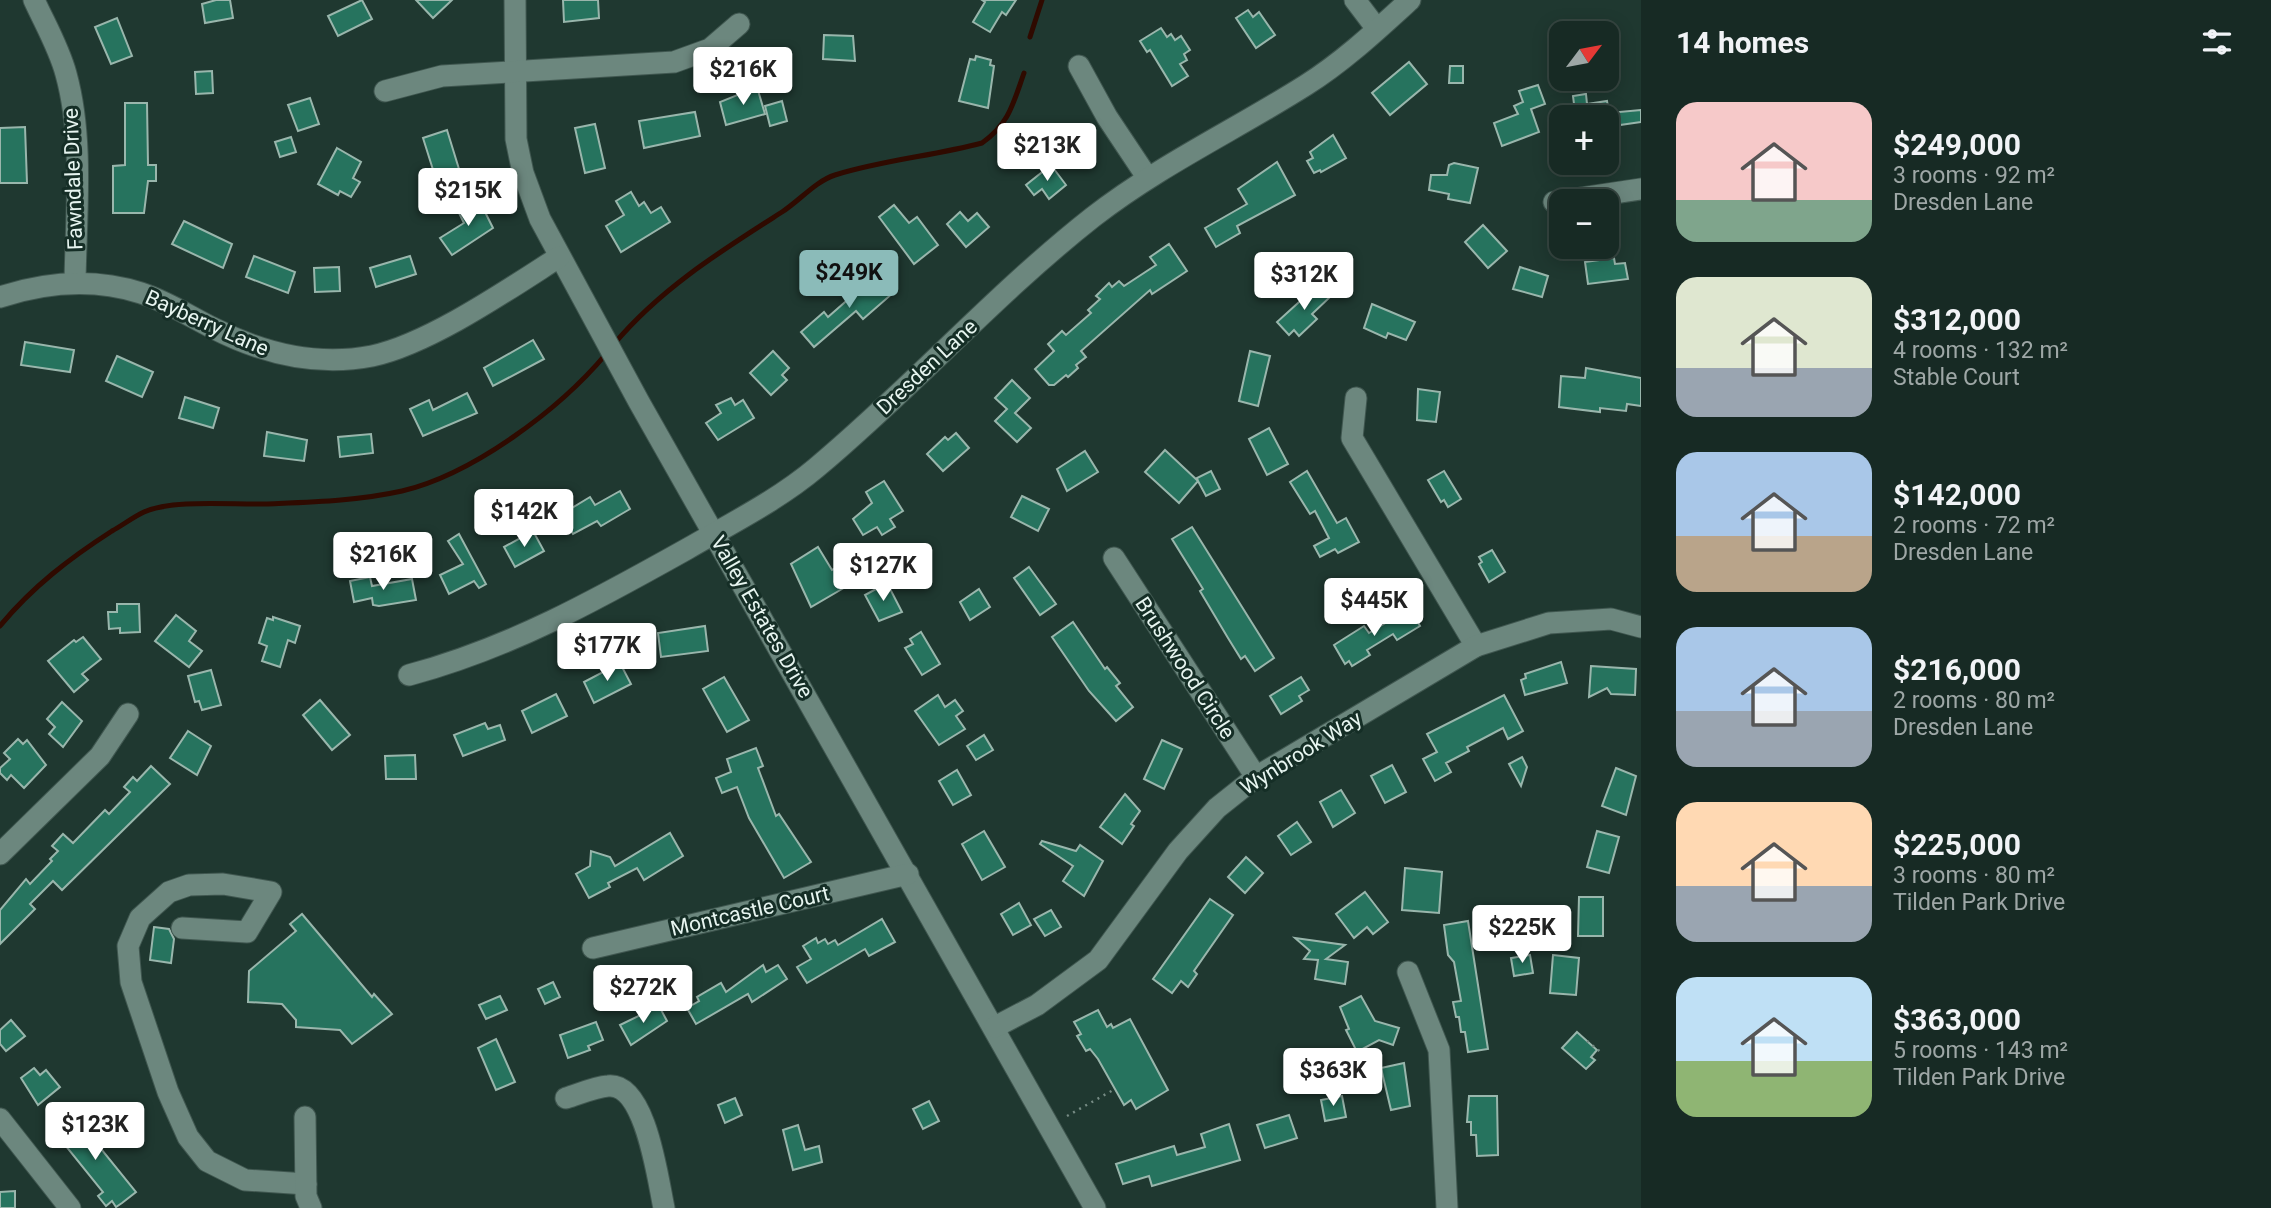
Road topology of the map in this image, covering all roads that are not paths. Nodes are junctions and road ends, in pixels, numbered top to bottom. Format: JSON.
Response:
{"nodes":[{"id":1,"x":34,"y":0,"type":"edge"},
{"id":2,"x":515,"y":0,"type":"edge"},
{"id":3,"x":1355,"y":0,"type":"edge"},
{"id":4,"x":1410,"y":0,"type":"edge"},
{"id":5,"x":739,"y":24,"type":"dead end"},
{"id":6,"x":1377,"y":29,"type":"junction"},
{"id":7,"x":1080,"y":66,"type":"dead end"},
{"id":8,"x":516,"y":72,"type":"junction"},
{"id":9,"x":385,"y":91,"type":"dead end"},
{"id":10,"x":1147,"y":177,"type":"junction"},
{"id":11,"x":1641,"y":189,"type":"edge"},
{"id":12,"x":1619,"y":192,"type":"edge"},
{"id":13,"x":559,"y":257,"type":"junction"},
{"id":14,"x":75,"y":282,"type":"junction"},
{"id":15,"x":0,"y":297,"type":"edge"},
{"id":16,"x":1356,"y":398,"type":"dead end"},
{"id":17,"x":715,"y":533,"type":"junction"},
{"id":18,"x":1114,"y":558,"type":"dead end"},
{"id":19,"x":1641,"y":626,"type":"edge"},
{"id":20,"x":1476,"y":646,"type":"junction"},
{"id":21,"x":409,"y":675,"type":"dead end"},
{"id":22,"x":128,"y":714,"type":"dead end"},
{"id":23,"x":1256,"y":777,"type":"junction"},
{"id":24,"x":0,"y":854,"type":"edge"},
{"id":25,"x":908,"y":874,"type":"junction"},
{"id":26,"x":182,"y":928,"type":"dead end"},
{"id":27,"x":593,"y":948,"type":"dead end"},
{"id":28,"x":1408,"y":972,"type":"dead end"},
{"id":29,"x":995,"y":1027,"type":"junction"},
{"id":30,"x":566,"y":1098,"type":"dead end"},
{"id":31,"x":305,"y":1117,"type":"dead end"},
{"id":32,"x":0,"y":1119,"type":"edge"},
{"id":33,"x":8,"y":1144,"type":"edge"},
{"id":34,"x":306,"y":1184,"type":"junction"},
{"id":35,"x":69,"y":1208,"type":"edge"},
{"id":36,"x":311,"y":1208,"type":"edge"},
{"id":37,"x":664,"y":1208,"type":"edge"},
{"id":38,"x":1096,"y":1208,"type":"edge"},
{"id":39,"x":1447,"y":1208,"type":"edge"}],
"edges":[{"from":1,"to":14,"type":"street","name":"Fawndale Drive"},
{"from":2,"to":8,"type":"street","name":"Valley Estates Drive"},
{"from":3,"to":6,"type":"street"},
{"from":4,"to":6,"type":"street","name":"Dresden Lane"},
{"from":5,"to":8,"type":"street"},
{"from":6,"to":10,"type":"street","name":"Dresden Lane"},
{"from":7,"to":10,"type":"street"},
{"from":8,"to":9,"type":"street"},
{"from":8,"to":13,"type":"street","name":"Valley Estates Drive"},
{"from":10,"to":17,"type":"street","name":"Dresden Lane"},
{"from":11,"to":12,"type":"street"},
{"from":13,"to":14,"type":"street","name":"Bayberry Lane"},
{"from":13,"to":17,"type":"street","name":"Valley Estates Drive"},
{"from":14,"to":15,"type":"street","name":"Bayberry Lane"},
{"from":16,"to":20,"type":"street"},
{"from":17,"to":21,"type":"street","name":"Dresden Lane"},
{"from":17,"to":25,"type":"street","name":"Valley Estates Drive"},
{"from":18,"to":23,"type":"street","name":"Brushwood Circle"},
{"from":19,"to":20,"type":"street","name":"Wynbrook Way"},
{"from":20,"to":23,"type":"street","name":"Wynbrook Way"},
{"from":22,"to":24,"type":"street"},
{"from":23,"to":29,"type":"street","name":"Wynbrook Way"},
{"from":25,"to":27,"type":"street","name":"Montcastle Court"},
{"from":25,"to":29,"type":"street","name":"Valley Estates Drive"},
{"from":26,"to":34,"type":"street"},
{"from":28,"to":39,"type":"street"},
{"from":29,"to":38,"type":"street","name":"Valley Estates Drive"},
{"from":30,"to":37,"type":"street"},
{"from":31,"to":34,"type":"street"},
{"from":32,"to":33,"type":"street"},
{"from":33,"to":35,"type":"street"},
{"from":34,"to":36,"type":"street"}]}
